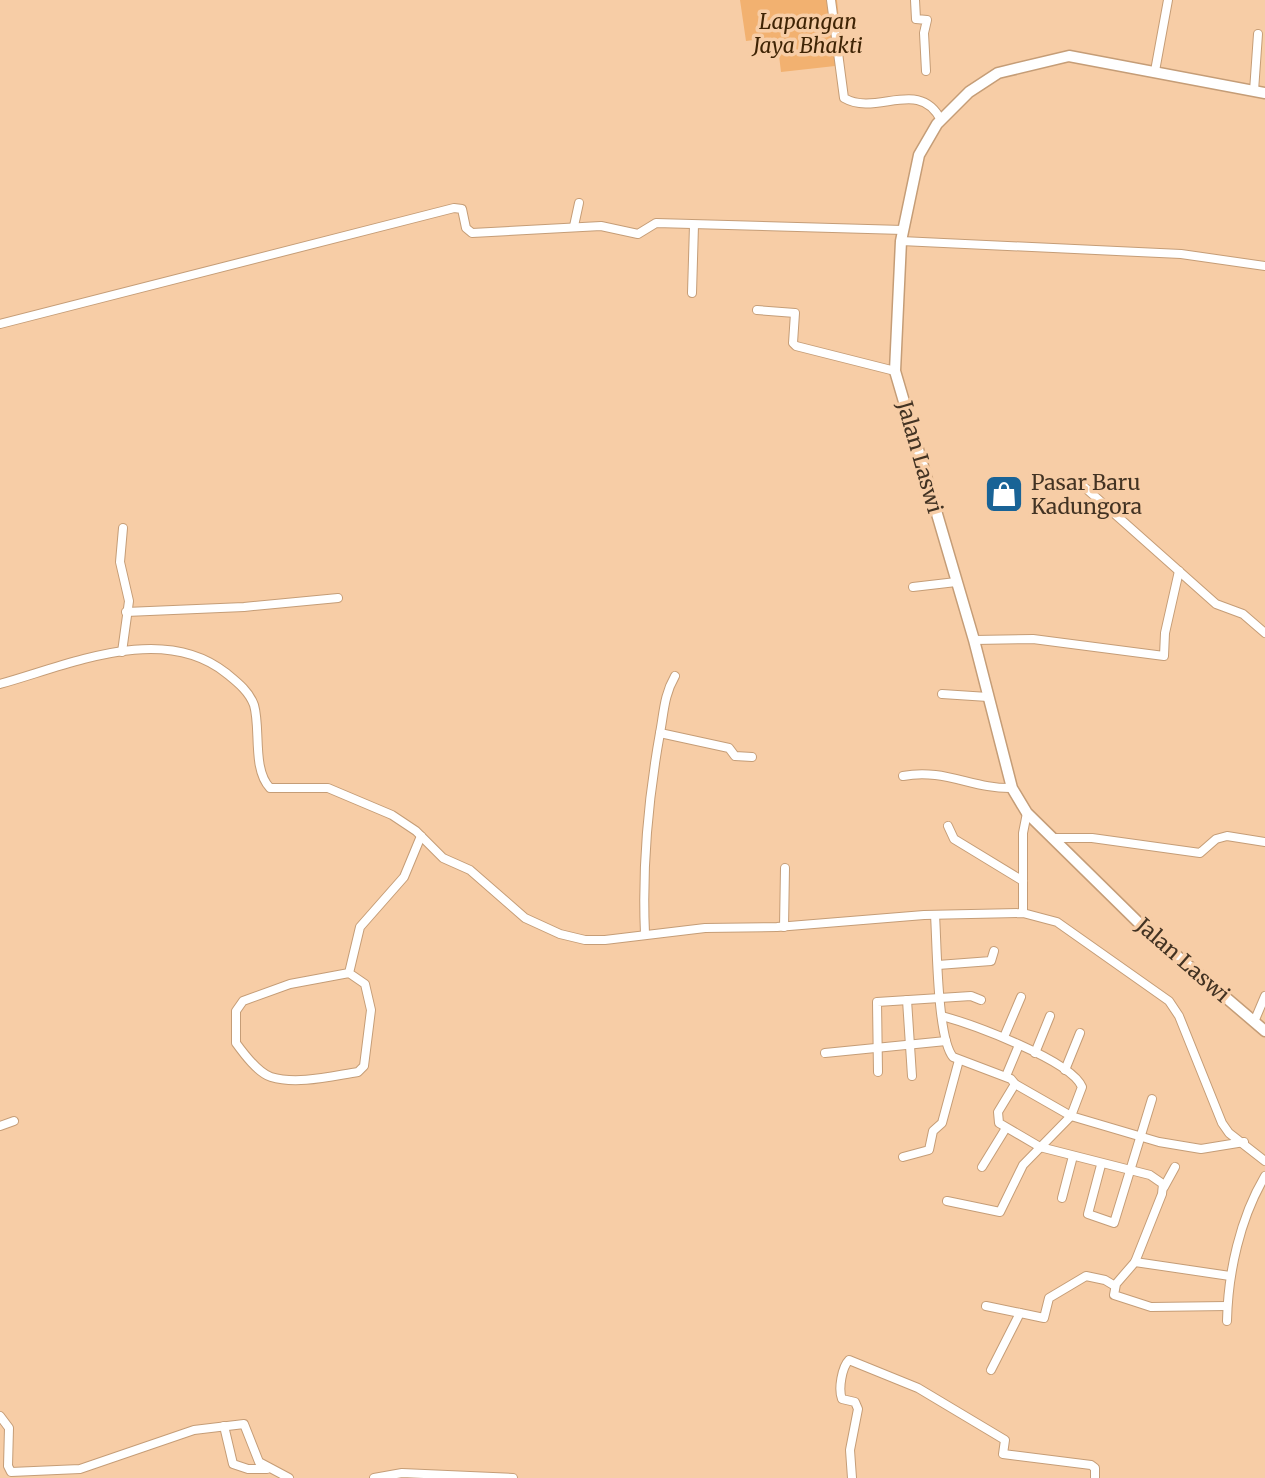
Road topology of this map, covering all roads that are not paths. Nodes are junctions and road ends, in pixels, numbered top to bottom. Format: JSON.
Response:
{"nodes":[{"id":1,"x":831,"y":0,"type":"edge"},
{"id":2,"x":915,"y":0,"type":"edge"},
{"id":3,"x":1168,"y":0,"type":"edge"},
{"id":4,"x":1258,"y":34,"type":"dead end"},
{"id":5,"x":926,"y":71,"type":"dead end"},
{"id":6,"x":1155,"y":71,"type":"junction"},
{"id":7,"x":1260,"y":92,"type":"edge"},
{"id":8,"x":941,"y":120,"type":"junction"},
{"id":9,"x":579,"y":204,"type":"dead end"},
{"id":10,"x":694,"y":225,"type":"junction"},
{"id":11,"x":574,"y":226,"type":"junction"},
{"id":12,"x":902,"y":235,"type":"junction"},
{"id":13,"x":1265,"y":266,"type":"edge"},
{"id":14,"x":692,"y":293,"type":"dead end"},
{"id":15,"x":757,"y":310,"type":"dead end"},
{"id":16,"x":0,"y":324,"type":"edge"},
{"id":17,"x":895,"y":371,"type":"junction"},
{"id":18,"x":1081,"y":484,"type":"dead end"},
{"id":19,"x":123,"y":528,"type":"dead end"},
{"id":20,"x":1179,"y":571,"type":"junction"},
{"id":21,"x":956,"y":582,"type":"junction"},
{"id":22,"x":913,"y":587,"type":"dead end"},
{"id":23,"x":338,"y":598,"type":"dead end"},
{"id":24,"x":125,"y":612,"type":"junction"},
{"id":25,"x":1265,"y":633,"type":"edge"},
{"id":26,"x":974,"y":640,"type":"junction"},
{"id":27,"x":122,"y":652,"type":"junction"},
{"id":28,"x":675,"y":676,"type":"dead end"},
{"id":29,"x":0,"y":684,"type":"edge"},
{"id":30,"x":942,"y":694,"type":"dead end"},
{"id":31,"x":988,"y":697,"type":"junction"},
{"id":32,"x":660,"y":733,"type":"junction"},
{"id":33,"x":752,"y":757,"type":"dead end"},
{"id":34,"x":903,"y":776,"type":"dead end"},
{"id":35,"x":1012,"y":788,"type":"junction"},
{"id":36,"x":1027,"y":813,"type":"junction"},
{"id":37,"x":948,"y":826,"type":"dead end"},
{"id":38,"x":421,"y":836,"type":"junction"},
{"id":39,"x":1052,"y":838,"type":"junction"},
{"id":40,"x":1265,"y":842,"type":"edge"},
{"id":41,"x":786,"y":868,"type":"dead end"},
{"id":42,"x":1023,"y":881,"type":"junction"},
{"id":43,"x":1023,"y":913,"type":"junction"},
{"id":44,"x":935,"y":915,"type":"junction"},
{"id":45,"x":784,"y":927,"type":"junction"},
{"id":46,"x":645,"y":934,"type":"junction"},
{"id":47,"x":994,"y":951,"type":"dead end"},
{"id":48,"x":938,"y":965,"type":"junction"},
{"id":49,"x":349,"y":972,"type":"junction"},
{"id":50,"x":1265,"y":996,"type":"edge"},
{"id":51,"x":1021,"y":997,"type":"dead end"},
{"id":52,"x":941,"y":998,"type":"junction"},
{"id":53,"x":906,"y":1000,"type":"junction"},
{"id":54,"x":981,"y":1000,"type":"dead end"},
{"id":55,"x":942,"y":1016,"type":"junction"},
{"id":56,"x":1050,"y":1016,"type":"dead end"},
{"id":57,"x":1254,"y":1022,"type":"junction"},
{"id":58,"x":1265,"y":1031,"type":"edge"},
{"id":59,"x":1080,"y":1033,"type":"dead end"},
{"id":60,"x":1004,"y":1037,"type":"junction"},
{"id":61,"x":946,"y":1041,"type":"junction"},
{"id":62,"x":910,"y":1045,"type":"junction"},
{"id":63,"x":1019,"y":1045,"type":"junction"},
{"id":64,"x":876,"y":1048,"type":"junction"},
{"id":65,"x":825,"y":1053,"type":"dead end"},
{"id":66,"x":1035,"y":1053,"type":"junction"},
{"id":67,"x":959,"y":1060,"type":"junction"},
{"id":68,"x":1065,"y":1070,"type":"junction"},
{"id":69,"x":878,"y":1072,"type":"dead end"},
{"id":70,"x":912,"y":1076,"type":"dead end"},
{"id":71,"x":1006,"y":1076,"type":"junction"},
{"id":72,"x":1015,"y":1084,"type":"junction"},
{"id":73,"x":1153,"y":1099,"type":"dead end"},
{"id":74,"x":1071,"y":1116,"type":"junction"},
{"id":75,"x":14,"y":1121,"type":"dead end"},
{"id":76,"x":0,"y":1126,"type":"edge"},
{"id":77,"x":1006,"y":1128,"type":"junction"},
{"id":78,"x":1139,"y":1136,"type":"junction"},
{"id":79,"x":1244,"y":1142,"type":"junction"},
{"id":80,"x":1040,"y":1147,"type":"junction"},
{"id":81,"x":1073,"y":1156,"type":"junction"},
{"id":82,"x":903,"y":1157,"type":"dead end"},
{"id":83,"x":1265,"y":1161,"type":"edge"},
{"id":84,"x":1101,"y":1165,"type":"junction"},
{"id":85,"x":982,"y":1167,"type":"dead end"},
{"id":86,"x":1175,"y":1167,"type":"dead end"},
{"id":87,"x":1129,"y":1171,"type":"junction"},
{"id":88,"x":1265,"y":1176,"type":"edge"},
{"id":89,"x":1164,"y":1187,"type":"junction"},
{"id":90,"x":1062,"y":1198,"type":"dead end"},
{"id":91,"x":947,"y":1201,"type":"dead end"},
{"id":92,"x":1135,"y":1262,"type":"junction"},
{"id":93,"x":1230,"y":1276,"type":"junction"},
{"id":94,"x":1118,"y":1283,"type":"junction"},
{"id":95,"x":986,"y":1306,"type":"dead end"},
{"id":96,"x":1227,"y":1306,"type":"junction"},
{"id":97,"x":1020,"y":1313,"type":"junction"},
{"id":98,"x":1227,"y":1321,"type":"dead end"},
{"id":99,"x":991,"y":1370,"type":"dead end"},
{"id":100,"x":0,"y":1416,"type":"edge"},
{"id":101,"x":224,"y":1426,"type":"junction"},
{"id":102,"x":268,"y":1469,"type":"junction"},
{"id":103,"x":289,"y":1478,"type":"edge"},
{"id":104,"x":374,"y":1478,"type":"edge"},
{"id":105,"x":513,"y":1478,"type":"edge"},
{"id":106,"x":852,"y":1478,"type":"edge"},
{"id":107,"x":1095,"y":1478,"type":"edge"}],
"edges":[{"from":1,"to":8,"type":"street"},
{"from":2,"to":5,"type":"street"},
{"from":3,"to":6,"type":"street"},
{"from":4,"to":7,"type":"street"},
{"from":6,"to":7,"type":"street","name":"Jalan Laswi"},
{"from":6,"to":8,"type":"street","name":"Jalan Laswi"},
{"from":8,"to":12,"type":"street","name":"Jalan Laswi"},
{"from":9,"to":11,"type":"street"},
{"from":10,"to":11,"type":"street"},
{"from":10,"to":12,"type":"street"},
{"from":10,"to":14,"type":"street"},
{"from":11,"to":16,"type":"street"},
{"from":12,"to":13,"type":"street"},
{"from":12,"to":17,"type":"street","name":"Jalan Laswi"},
{"from":15,"to":17,"type":"street"},
{"from":17,"to":21,"type":"street","name":"Jalan Laswi"},
{"from":18,"to":20,"type":"street"},
{"from":19,"to":24,"type":"street"},
{"from":20,"to":25,"type":"street"},
{"from":20,"to":26,"type":"street"},
{"from":21,"to":22,"type":"street"},
{"from":21,"to":26,"type":"street","name":"Jalan Laswi"},
{"from":23,"to":24,"type":"street"},
{"from":24,"to":27,"type":"street"},
{"from":26,"to":31,"type":"street","name":"Jalan Laswi"},
{"from":27,"to":29,"type":"street"},
{"from":27,"to":38,"type":"street"},
{"from":28,"to":32,"type":"street"},
{"from":30,"to":31,"type":"street"},
{"from":31,"to":35,"type":"street","name":"Jalan Laswi"},
{"from":32,"to":33,"type":"street"},
{"from":32,"to":46,"type":"street"},
{"from":34,"to":35,"type":"street"},
{"from":35,"to":36,"type":"street","name":"Jalan Laswi"},
{"from":36,"to":39,"type":"street","name":"Jalan Laswi"},
{"from":36,"to":42,"type":"street"},
{"from":37,"to":42,"type":"street"},
{"from":38,"to":46,"type":"street"},
{"from":38,"to":49,"type":"street"},
{"from":39,"to":40,"type":"street"},
{"from":39,"to":57,"type":"street","name":"Jalan Laswi"},
{"from":41,"to":45,"type":"street"},
{"from":42,"to":43,"type":"street"},
{"from":43,"to":44,"type":"street"},
{"from":43,"to":79,"type":"street"},
{"from":44,"to":45,"type":"street"},
{"from":44,"to":48,"type":"street"},
{"from":45,"to":46,"type":"street"},
{"from":47,"to":48,"type":"street"},
{"from":48,"to":52,"type":"street"},
{"from":49,"to":49,"type":"street"},
{"from":50,"to":57,"type":"street"},
{"from":51,"to":60,"type":"street"},
{"from":52,"to":53,"type":"street"},
{"from":52,"to":54,"type":"street"},
{"from":52,"to":55,"type":"street"},
{"from":53,"to":62,"type":"street"},
{"from":53,"to":64,"type":"street"},
{"from":55,"to":60,"type":"street"},
{"from":55,"to":61,"type":"street"},
{"from":56,"to":66,"type":"street"},
{"from":57,"to":58,"type":"street","name":"Jalan Laswi"},
{"from":59,"to":68,"type":"street"},
{"from":60,"to":63,"type":"street"},
{"from":61,"to":62,"type":"street"},
{"from":61,"to":67,"type":"street"},
{"from":62,"to":64,"type":"street"},
{"from":62,"to":70,"type":"street"},
{"from":63,"to":66,"type":"street"},
{"from":63,"to":71,"type":"street"},
{"from":64,"to":65,"type":"street"},
{"from":64,"to":69,"type":"street"},
{"from":66,"to":68,"type":"street"},
{"from":67,"to":71,"type":"street"},
{"from":67,"to":82,"type":"street"},
{"from":68,"to":74,"type":"street"},
{"from":71,"to":72,"type":"street"},
{"from":72,"to":74,"type":"street"},
{"from":72,"to":77,"type":"street"},
{"from":73,"to":78,"type":"street"},
{"from":74,"to":78,"type":"street"},
{"from":74,"to":80,"type":"street"},
{"from":75,"to":76,"type":"street"},
{"from":77,"to":80,"type":"street"},
{"from":77,"to":85,"type":"street"},
{"from":78,"to":79,"type":"street"},
{"from":78,"to":87,"type":"street"},
{"from":79,"to":83,"type":"street"},
{"from":80,"to":81,"type":"street"},
{"from":80,"to":91,"type":"street"},
{"from":81,"to":84,"type":"street"},
{"from":81,"to":90,"type":"street"},
{"from":84,"to":87,"type":"street"},
{"from":84,"to":87,"type":"street"},
{"from":86,"to":89,"type":"street"},
{"from":87,"to":89,"type":"street"},
{"from":88,"to":93,"type":"street"},
{"from":89,"to":92,"type":"street"},
{"from":92,"to":93,"type":"street"},
{"from":92,"to":94,"type":"street"},
{"from":93,"to":96,"type":"street"},
{"from":94,"to":96,"type":"street"},
{"from":94,"to":97,"type":"street"},
{"from":95,"to":97,"type":"street"},
{"from":96,"to":98,"type":"street"},
{"from":97,"to":99,"type":"street"},
{"from":100,"to":101,"type":"street"},
{"from":101,"to":102,"type":"street"},
{"from":101,"to":102,"type":"street"},
{"from":102,"to":103,"type":"street"},
{"from":104,"to":105,"type":"street"},
{"from":106,"to":107,"type":"street"}]}
